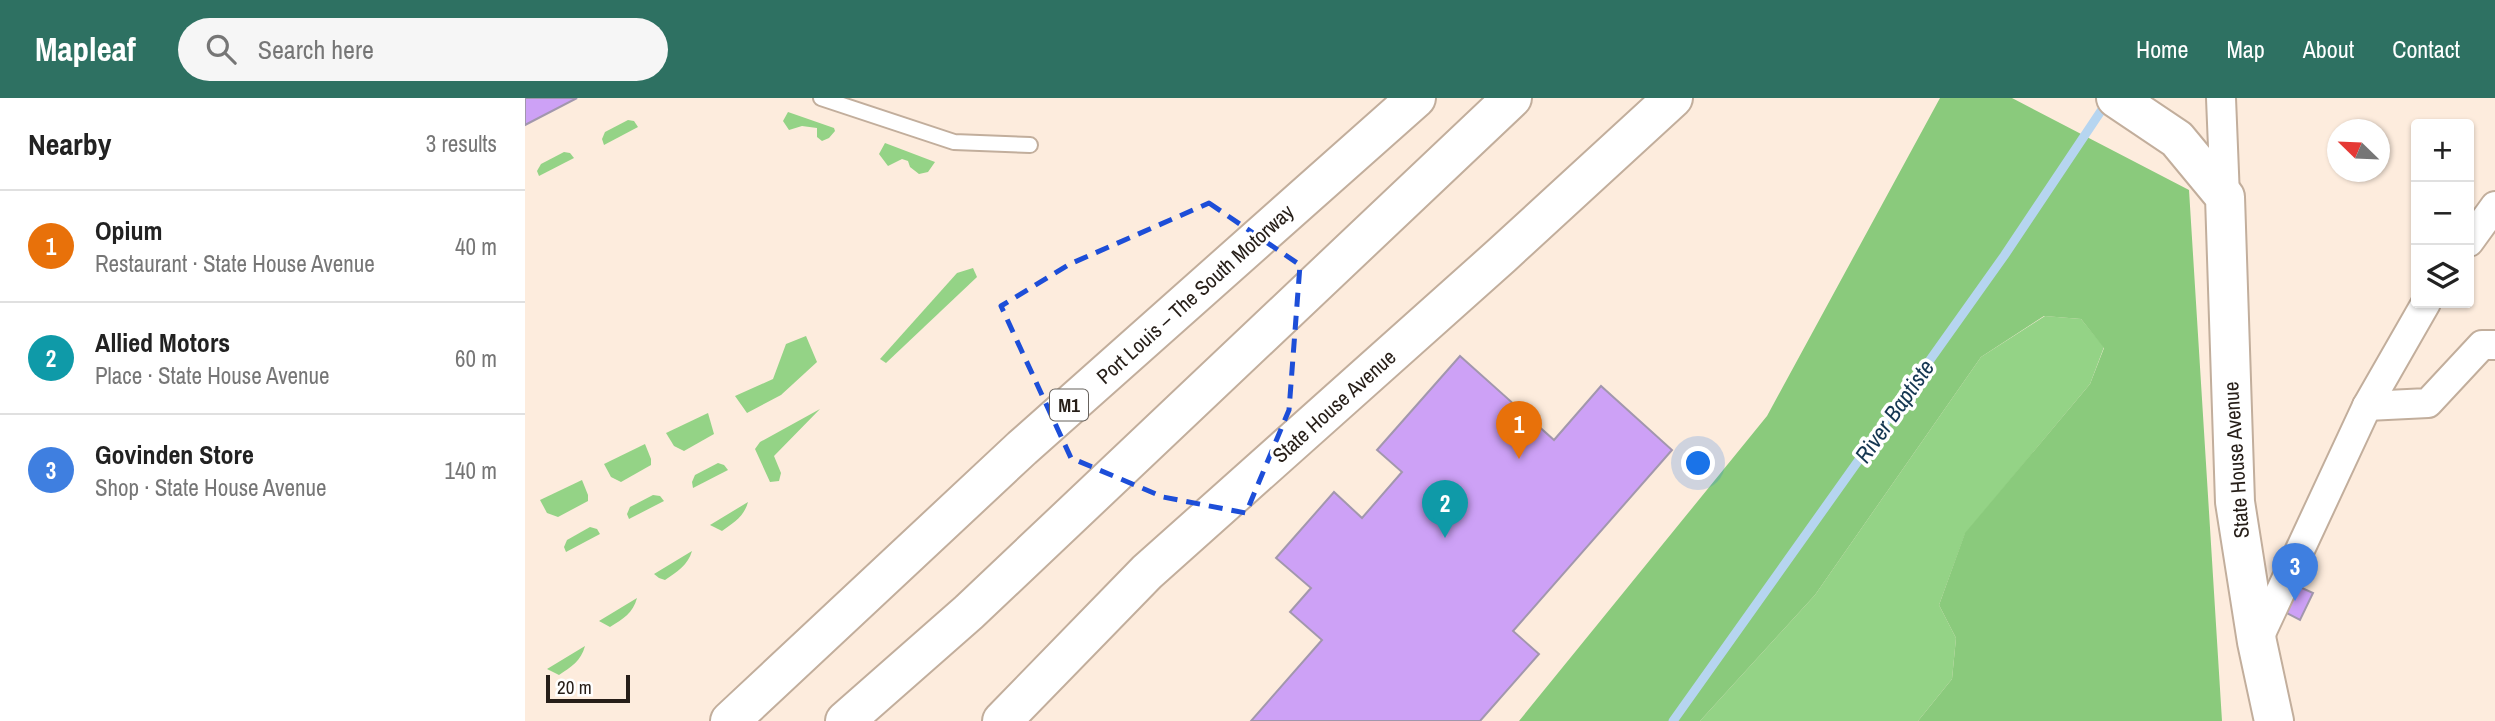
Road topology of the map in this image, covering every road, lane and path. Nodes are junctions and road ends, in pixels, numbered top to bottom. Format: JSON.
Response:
{"nodes":[{"id":1,"x":821,"y":98,"type":"edge"},
{"id":2,"x":1416,"y":98,"type":"edge"},
{"id":3,"x":1512,"y":98,"type":"edge"},
{"id":4,"x":1673,"y":98,"type":"edge"},
{"id":5,"x":2116,"y":98,"type":"edge"},
{"id":6,"x":2221,"y":98,"type":"edge"},
{"id":7,"x":1030,"y":145,"type":"dead end"},
{"id":8,"x":2225,"y":197,"type":"junction"},
{"id":9,"x":2495,"y":206,"type":"edge"},
{"id":10,"x":2474,"y":235,"type":"edge"},
{"id":11,"x":2423,"y":308,"type":"edge"},
{"id":12,"x":2495,"y":345,"type":"edge"},
{"id":13,"x":2367,"y":405,"type":"junction"},
{"id":14,"x":969,"y":612,"type":"junction"},
{"id":15,"x":2257,"y":642,"type":"junction"},
{"id":16,"x":730,"y":721,"type":"edge"},
{"id":17,"x":845,"y":721,"type":"edge"},
{"id":18,"x":884,"y":721,"type":"edge"},
{"id":19,"x":1002,"y":721,"type":"edge"},
{"id":20,"x":2274,"y":721,"type":"edge"}],
"edges":[{"from":1,"to":7,"type":"lane"},
{"from":2,"to":16,"type":"main road","name":"Port Louis – The South Motorway","number":"M1"},
{"from":3,"to":14,"type":"main road"},
{"from":4,"to":19,"type":"main road","name":"State House Avenue"},
{"from":5,"to":8,"type":"main road"},
{"from":6,"to":8,"type":"street","name":"State House Avenue"},
{"from":8,"to":15,"type":"main road","name":"State House Avenue"},
{"from":9,"to":10,"type":"street"},
{"from":11,"to":13,"type":"street"},
{"from":12,"to":13,"type":"street"},
{"from":13,"to":15,"type":"street"},
{"from":14,"to":17,"type":"main road"},
{"from":14,"to":18,"type":"main road"},
{"from":15,"to":20,"type":"main road","name":"State House Avenue"}]}
